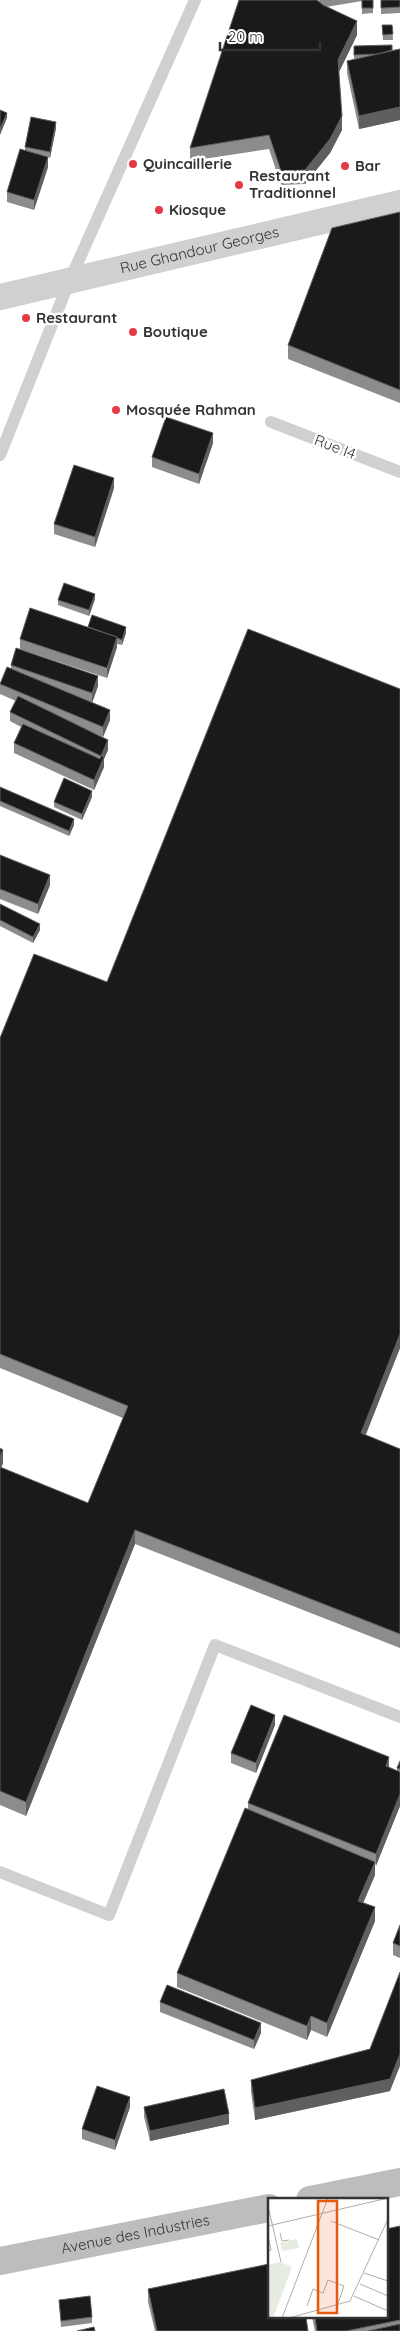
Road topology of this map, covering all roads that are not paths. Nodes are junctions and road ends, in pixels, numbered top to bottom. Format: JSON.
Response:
{"nodes":[{"id":1,"x":195,"y":0,"type":"edge"},
{"id":2,"x":400,"y":204,"type":"edge"},
{"id":3,"x":68,"y":282,"type":"junction"},
{"id":4,"x":0,"y":297,"type":"edge"},
{"id":5,"x":271,"y":422,"type":"dead end"},
{"id":6,"x":0,"y":455,"type":"edge"},
{"id":7,"x":400,"y":472,"type":"edge"},
{"id":8,"x":400,"y":1717,"type":"edge"},
{"id":9,"x":0,"y":1872,"type":"edge"},
{"id":10,"x":400,"y":2182,"type":"edge"},
{"id":11,"x":320,"y":2198,"type":"edge"},
{"id":12,"x":268,"y":2208,"type":"edge"},
{"id":13,"x":0,"y":2260,"type":"edge"}],
"edges":[{"from":1,"to":3,"type":"lane"},
{"from":2,"to":3,"type":"street","name":"Rue Ghandour Georges"},
{"from":3,"to":4,"type":"street","name":"Rue Ghandour Georges"},
{"from":3,"to":6,"type":"lane"},
{"from":5,"to":7,"type":"lane","name":"Rue I4"},
{"from":8,"to":9,"type":"lane"},
{"from":10,"to":11,"type":"street"},
{"from":12,"to":13,"type":"street","name":"Avenue des Industries"}]}
